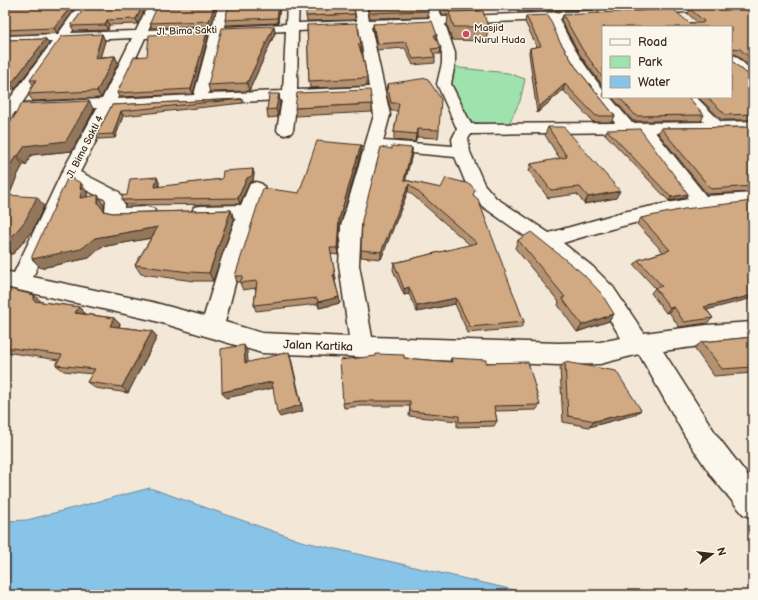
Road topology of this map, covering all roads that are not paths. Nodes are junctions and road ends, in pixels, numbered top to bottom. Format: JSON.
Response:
{"nodes":[{"id":1,"x":11,"y":5,"type":"edge"},
{"id":2,"x":85,"y":5,"type":"edge"},
{"id":3,"x":154,"y":5,"type":"edge"},
{"id":4,"x":224,"y":5,"type":"edge"},
{"id":5,"x":293,"y":5,"type":"edge"},
{"id":6,"x":360,"y":5,"type":"edge"},
{"id":7,"x":431,"y":5,"type":"edge"},
{"id":8,"x":519,"y":5,"type":"edge"},
{"id":9,"x":739,"y":6,"type":"junction"},
{"id":10,"x":753,"y":6,"type":"edge"},
{"id":11,"x":635,"y":9,"type":"edge"},
{"id":12,"x":674,"y":10,"type":"junction"},
{"id":13,"x":5,"y":11,"type":"edge"},
{"id":14,"x":607,"y":13,"type":"edge"},
{"id":15,"x":552,"y":16,"type":"junction"},
{"id":16,"x":753,"y":16,"type":"edge"},
{"id":17,"x":529,"y":17,"type":"junction"},
{"id":18,"x":437,"y":21,"type":"junction"},
{"id":19,"x":689,"y":23,"type":"edge"},
{"id":20,"x":364,"y":24,"type":"junction"},
{"id":21,"x":292,"y":26,"type":"junction"},
{"id":22,"x":219,"y":30,"type":"junction"},
{"id":23,"x":140,"y":33,"type":"junction"},
{"id":24,"x":64,"y":36,"type":"junction"},
{"id":25,"x":5,"y":40,"type":"edge"},
{"id":26,"x":732,"y":60,"type":"edge"},
{"id":27,"x":753,"y":78,"type":"edge"},
{"id":28,"x":378,"y":91,"type":"junction"},
{"id":29,"x":602,"y":92,"type":"edge"},
{"id":30,"x":290,"y":95,"type":"junction"},
{"id":31,"x":608,"y":98,"type":"edge"},
{"id":32,"x":689,"y":98,"type":"edge"},
{"id":33,"x":200,"y":99,"type":"junction"},
{"id":34,"x":107,"y":104,"type":"junction"},
{"id":35,"x":8,"y":112,"type":"edge"},
{"id":36,"x":716,"y":126,"type":"junction"},
{"id":37,"x":753,"y":126,"type":"edge"},
{"id":38,"x":635,"y":127,"type":"junction"},
{"id":39,"x":465,"y":129,"type":"junction"},
{"id":40,"x":285,"y":130,"type":"dead end"},
{"id":41,"x":374,"y":145,"type":"junction"},
{"id":42,"x":462,"y":152,"type":"junction"},
{"id":43,"x":70,"y":174,"type":"junction"},
{"id":44,"x":256,"y":188,"type":"dead end"},
{"id":45,"x":753,"y":199,"type":"edge"},
{"id":46,"x":701,"y":203,"type":"junction"},
{"id":47,"x":248,"y":211,"type":"junction"},
{"id":48,"x":186,"y":212,"type":"edge"},
{"id":49,"x":163,"y":213,"type":"edge"},
{"id":50,"x":546,"y":242,"type":"junction"},
{"id":51,"x":12,"y":280,"type":"edge"},
{"id":52,"x":212,"y":328,"type":"junction"},
{"id":53,"x":753,"y":332,"type":"edge"},
{"id":54,"x":641,"y":344,"type":"junction"},
{"id":55,"x":362,"y":347,"type":"junction"},
{"id":56,"x":753,"y":504,"type":"edge"}],
"edges":[{"from":1,"to":13,"type":"street"},
{"from":2,"to":24,"type":"street"},
{"from":3,"to":23,"type":"street","name":"Jl. Bima Sakti 4"},
{"from":4,"to":22,"type":"street"},
{"from":5,"to":21,"type":"street"},
{"from":6,"to":20,"type":"street"},
{"from":7,"to":18,"type":"street"},
{"from":8,"to":17,"type":"street"},
{"from":9,"to":10,"type":"street"},
{"from":9,"to":12,"type":"street"},
{"from":9,"to":16,"type":"street"},
{"from":11,"to":12,"type":"street"},
{"from":12,"to":19,"type":"street"},
{"from":14,"to":15,"type":"street","name":"Jl. Bima Sakti"},
{"from":15,"to":17,"type":"street","name":"Jl. Bima Sakti"},
{"from":15,"to":29,"type":"street"},
{"from":17,"to":18,"type":"street","name":"Jl. Bima Sakti"},
{"from":18,"to":20,"type":"street","name":"Jl. Bima Sakti"},
{"from":18,"to":39,"type":"street"},
{"from":20,"to":21,"type":"street","name":"Jl. Bima Sakti"},
{"from":20,"to":28,"type":"street"},
{"from":21,"to":22,"type":"street","name":"Jl. Bima Sakti"},
{"from":21,"to":30,"type":"street"},
{"from":22,"to":23,"type":"street","name":"Jl. Bima Sakti"},
{"from":22,"to":33,"type":"street"},
{"from":23,"to":24,"type":"street","name":"Jl. Bima Sakti"},
{"from":23,"to":34,"type":"street","name":"Jl. Bima Sakti 4"},
{"from":24,"to":25,"type":"street","name":"Jl. Bima Sakti"},
{"from":24,"to":35,"type":"street"},
{"from":26,"to":27,"type":"street"},
{"from":28,"to":30,"type":"street"},
{"from":28,"to":41,"type":"street"},
{"from":30,"to":33,"type":"street"},
{"from":30,"to":40,"type":"street"},
{"from":31,"to":38,"type":"street"},
{"from":32,"to":36,"type":"street"},
{"from":33,"to":34,"type":"street"},
{"from":34,"to":35,"type":"street"},
{"from":34,"to":43,"type":"street","name":"Jl. Bima Sakti 4"},
{"from":36,"to":37,"type":"street"},
{"from":36,"to":38,"type":"street"},
{"from":38,"to":39,"type":"street"},
{"from":38,"to":46,"type":"street"},
{"from":39,"to":42,"type":"street"},
{"from":41,"to":42,"type":"street"},
{"from":41,"to":55,"type":"street"},
{"from":42,"to":50,"type":"street"},
{"from":43,"to":49,"type":"street"},
{"from":43,"to":51,"type":"street","name":"Jl. Bima Sakti 4"},
{"from":44,"to":47,"type":"street"},
{"from":45,"to":46,"type":"street"},
{"from":46,"to":50,"type":"street"},
{"from":47,"to":48,"type":"street"},
{"from":47,"to":52,"type":"street"},
{"from":50,"to":54,"type":"street"},
{"from":51,"to":52,"type":"street","name":"Jalan Kartika"},
{"from":52,"to":55,"type":"street","name":"Jalan Kartika"},
{"from":53,"to":54,"type":"street","name":"Jalan Kartika"},
{"from":54,"to":55,"type":"street","name":"Jalan Kartika"},
{"from":54,"to":56,"type":"street"}]}
